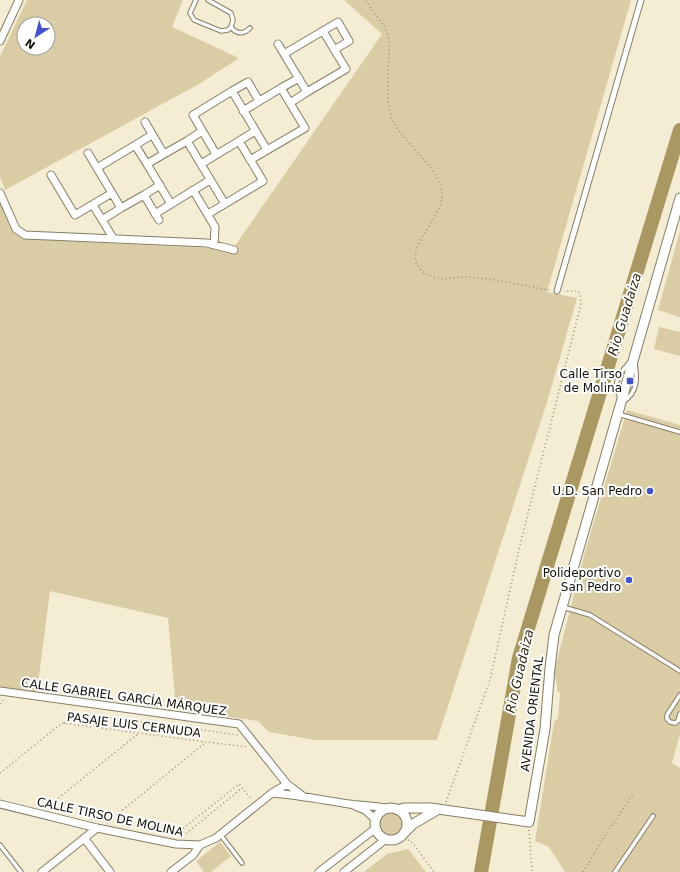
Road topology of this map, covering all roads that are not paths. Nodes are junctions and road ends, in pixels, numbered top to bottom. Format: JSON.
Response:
{"nodes":[{"id":1,"x":19,"y":0,"type":"edge"},
{"id":2,"x":196,"y":0,"type":"edge"},
{"id":3,"x":208,"y":0,"type":"edge"},
{"id":4,"x":641,"y":0,"type":"edge"},
{"id":5,"x":231,"y":27,"type":"junction"},
{"id":6,"x":250,"y":28,"type":"dead end"},
{"id":7,"x":323,"y":31,"type":"junction"},
{"id":8,"x":0,"y":40,"type":"edge"},
{"id":9,"x":278,"y":44,"type":"dead end"},
{"id":10,"x":334,"y":50,"type":"junction"},
{"id":11,"x":284,"y":54,"type":"junction"},
{"id":12,"x":299,"y":78,"type":"junction"},
{"id":13,"x":281,"y":88,"type":"junction"},
{"id":14,"x":232,"y":91,"type":"junction"},
{"id":15,"x":307,"y":92,"type":"junction"},
{"id":16,"x":260,"y":101,"type":"junction"},
{"id":17,"x":290,"y":103,"type":"junction"},
{"id":18,"x":243,"y":111,"type":"junction"},
{"id":19,"x":145,"y":122,"type":"dead end"},
{"id":20,"x":202,"y":131,"type":"junction"},
{"id":21,"x":255,"y":131,"type":"junction"},
{"id":22,"x":152,"y":135,"type":"junction"},
{"id":23,"x":187,"y":141,"type":"junction"},
{"id":24,"x":239,"y":141,"type":"junction"},
{"id":25,"x":135,"y":145,"type":"junction"},
{"id":26,"x":267,"y":150,"type":"junction"},
{"id":27,"x":88,"y":153,"type":"dead end"},
{"id":28,"x":164,"y":154,"type":"junction"},
{"id":29,"x":216,"y":154,"type":"junction"},
{"id":30,"x":250,"y":160,"type":"junction"},
{"id":31,"x":147,"y":164,"type":"junction"},
{"id":32,"x":201,"y":164,"type":"junction"},
{"id":33,"x":97,"y":168,"type":"junction"},
{"id":34,"x":51,"y":175,"type":"dead end"},
{"id":35,"x":210,"y":180,"type":"junction"},
{"id":36,"x":160,"y":186,"type":"junction"},
{"id":37,"x":194,"y":190,"type":"junction"},
{"id":38,"x":0,"y":193,"type":"edge"},
{"id":39,"x":112,"y":193,"type":"junction"},
{"id":40,"x":144,"y":195,"type":"junction"},
{"id":41,"x":680,"y":198,"type":"edge"},
{"id":42,"x":171,"y":204,"type":"junction"},
{"id":43,"x":225,"y":204,"type":"junction"},
{"id":44,"x":93,"y":205,"type":"junction"},
{"id":45,"x":121,"y":208,"type":"junction"},
{"id":46,"x":155,"y":214,"type":"junction"},
{"id":47,"x":208,"y":214,"type":"junction"},
{"id":48,"x":102,"y":220,"type":"junction"},
{"id":49,"x":159,"y":220,"type":"dead end"},
{"id":50,"x":113,"y":238,"type":"junction"},
{"id":51,"x":214,"y":245,"type":"junction"},
{"id":52,"x":234,"y":250,"type":"dead end"},
{"id":53,"x":557,"y":291,"type":"road end"},
{"id":54,"x":618,"y":414,"type":"junction"},
{"id":55,"x":680,"y":432,"type":"edge"},
{"id":56,"x":562,"y":607,"type":"junction"},
{"id":57,"x":680,"y":671,"type":"edge"},
{"id":58,"x":0,"y":691,"type":"edge"},
{"id":59,"x":680,"y":695,"type":"edge"},
{"id":60,"x":680,"y":714,"type":"edge"},
{"id":61,"x":287,"y":784,"type":"junction"},
{"id":62,"x":272,"y":793,"type":"junction"},
{"id":63,"x":304,"y":796,"type":"junction"},
{"id":64,"x":0,"y":804,"type":"edge"},
{"id":65,"x":351,"y":804,"type":"junction"},
{"id":66,"x":394,"y":810,"type":"junction"},
{"id":67,"x":440,"y":810,"type":"junction"},
{"id":68,"x":653,"y":816,"type":"dead end"},
{"id":69,"x":376,"y":824,"type":"junction"},
{"id":70,"x":99,"y":828,"type":"junction"},
{"id":71,"x":220,"y":834,"type":"junction"},
{"id":72,"x":403,"y":834,"type":"junction"},
{"id":73,"x":84,"y":838,"type":"junction"},
{"id":74,"x":386,"y":839,"type":"junction"},
{"id":75,"x":0,"y":845,"type":"edge"},
{"id":76,"x":200,"y":845,"type":"junction"},
{"id":77,"x":242,"y":863,"type":"dead end"},
{"id":78,"x":21,"y":872,"type":"edge"},
{"id":79,"x":42,"y":872,"type":"edge"},
{"id":80,"x":110,"y":872,"type":"edge"},
{"id":81,"x":171,"y":872,"type":"edge"},
{"id":82,"x":319,"y":872,"type":"edge"},
{"id":83,"x":344,"y":872,"type":"edge"},
{"id":84,"x":615,"y":872,"type":"edge"}],
"edges":[{"from":1,"to":8,"type":"street"},
{"from":2,"to":5,"type":"lane"},
{"from":3,"to":5,"type":"lane"},
{"from":4,"to":53,"type":"street"},
{"from":5,"to":6,"type":"lane"},
{"from":7,"to":10,"type":"street"},
{"from":7,"to":10,"type":"street"},
{"from":7,"to":11,"type":"street"},
{"from":9,"to":11,"type":"street"},
{"from":10,"to":15,"type":"street"},
{"from":11,"to":12,"type":"street"},
{"from":12,"to":13,"type":"street"},
{"from":12,"to":15,"type":"street"},
{"from":13,"to":16,"type":"street"},
{"from":13,"to":17,"type":"street"},
{"from":14,"to":16,"type":"street"},
{"from":14,"to":18,"type":"street"},
{"from":14,"to":20,"type":"street"},
{"from":15,"to":17,"type":"street"},
{"from":16,"to":18,"type":"street"},
{"from":17,"to":26,"type":"street"},
{"from":18,"to":21,"type":"street"},
{"from":19,"to":22,"type":"street"},
{"from":20,"to":23,"type":"street"},
{"from":20,"to":29,"type":"street"},
{"from":21,"to":24,"type":"street"},
{"from":21,"to":26,"type":"street"},
{"from":22,"to":25,"type":"street"},
{"from":22,"to":28,"type":"street"},
{"from":23,"to":28,"type":"street"},
{"from":23,"to":32,"type":"street"},
{"from":24,"to":29,"type":"street"},
{"from":24,"to":30,"type":"street"},
{"from":25,"to":31,"type":"street"},
{"from":25,"to":33,"type":"street"},
{"from":26,"to":30,"type":"street"},
{"from":27,"to":33,"type":"street"},
{"from":28,"to":31,"type":"street"},
{"from":29,"to":32,"type":"street"},
{"from":30,"to":43,"type":"street"},
{"from":31,"to":36,"type":"street"},
{"from":32,"to":35,"type":"street"},
{"from":33,"to":39,"type":"street"},
{"from":34,"to":44,"type":"street"},
{"from":35,"to":37,"type":"street"},
{"from":35,"to":43,"type":"street"},
{"from":36,"to":40,"type":"street"},
{"from":36,"to":42,"type":"street"},
{"from":37,"to":42,"type":"street"},
{"from":37,"to":47,"type":"street"},
{"from":38,"to":50,"type":"street"},
{"from":39,"to":44,"type":"street"},
{"from":39,"to":45,"type":"street"},
{"from":40,"to":45,"type":"street"},
{"from":40,"to":46,"type":"street"},
{"from":41,"to":54,"type":"street","name":"AVENIDA ORIENTAL"},
{"from":42,"to":46,"type":"street"},
{"from":43,"to":47,"type":"street"},
{"from":44,"to":48,"type":"street"},
{"from":45,"to":48,"type":"street"},
{"from":46,"to":49,"type":"street"},
{"from":47,"to":51,"type":"street"},
{"from":48,"to":50,"type":"street"},
{"from":50,"to":51,"type":"street"},
{"from":51,"to":52,"type":"street"},
{"from":54,"to":55,"type":"lane"},
{"from":54,"to":56,"type":"street","name":"AVENIDA ORIENTAL"},
{"from":56,"to":57,"type":"lane"},
{"from":56,"to":67,"type":"street","name":"AVENIDA ORIENTAL"},
{"from":58,"to":61,"type":"street","name":"CALLE GABRIEL GARCÍA MÁRQUEZ"},
{"from":59,"to":60,"type":"lane"},
{"from":61,"to":62,"type":"street","name":"CALLE TIRSO DE MOLINA"},
{"from":61,"to":63,"type":"street","name":"CALLE GABRIEL GARCÍA MÁRQUEZ"},
{"from":62,"to":63,"type":"street"},
{"from":62,"to":71,"type":"street","name":"CALLE TIRSO DE MOLINA"},
{"from":63,"to":65,"type":"street"},
{"from":64,"to":70,"type":"street","name":"CALLE TIRSO DE MOLINA"},
{"from":65,"to":66,"type":"street"},
{"from":65,"to":69,"type":"street"},
{"from":66,"to":67,"type":"street"},
{"from":66,"to":69,"type":"street"},
{"from":66,"to":72,"type":"street"},
{"from":67,"to":72,"type":"street"},
{"from":68,"to":84,"type":"lane"},
{"from":69,"to":74,"type":"street"},
{"from":69,"to":82,"type":"street"},
{"from":70,"to":73,"type":"street"},
{"from":70,"to":76,"type":"street","name":"CALLE TIRSO DE MOLINA"},
{"from":71,"to":76,"type":"street","name":"CALLE TIRSO DE MOLINA"},
{"from":71,"to":77,"type":"lane"},
{"from":72,"to":74,"type":"street"},
{"from":73,"to":79,"type":"street"},
{"from":73,"to":80,"type":"street"},
{"from":74,"to":83,"type":"street"},
{"from":75,"to":78,"type":"lane"},
{"from":76,"to":81,"type":"street"}]}
